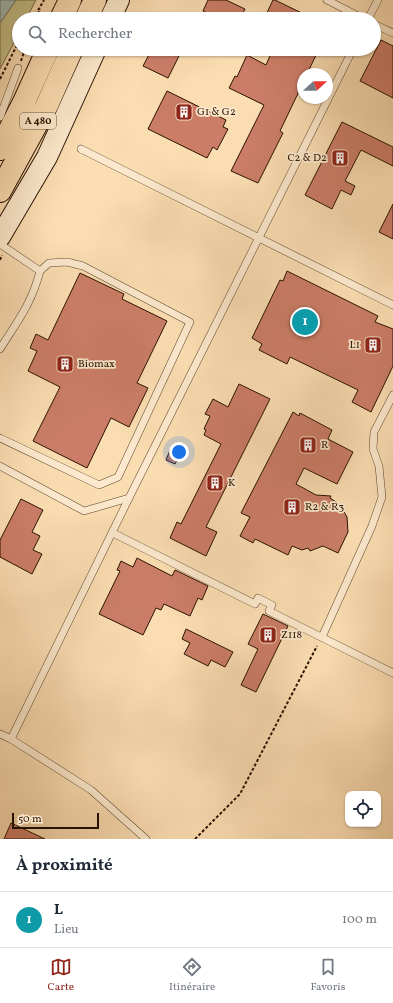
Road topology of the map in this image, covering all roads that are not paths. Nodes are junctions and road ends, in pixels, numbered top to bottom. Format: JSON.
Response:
{"nodes":[{"id":1,"x":70,"y":0,"type":"edge"},
{"id":2,"x":95,"y":0,"type":"edge"},
{"id":3,"x":119,"y":0,"type":"edge"},
{"id":4,"x":327,"y":0,"type":"edge"},
{"id":5,"x":378,"y":0,"type":"edge"},
{"id":6,"x":64,"y":12,"type":"edge"},
{"id":7,"x":89,"y":12,"type":"edge"},
{"id":8,"x":113,"y":12,"type":"edge"},
{"id":9,"x":350,"y":12,"type":"edge"},
{"id":10,"x":372,"y":12,"type":"edge"},
{"id":11,"x":381,"y":27,"type":"edge"},
{"id":12,"x":393,"y":33,"type":"edge"},
{"id":13,"x":45,"y":56,"type":"edge"},
{"id":14,"x":69,"y":56,"type":"edge"},
{"id":15,"x":93,"y":56,"type":"edge"},
{"id":16,"x":350,"y":56,"type":"edge"},
{"id":17,"x":18,"y":68,"type":"road end"},
{"id":18,"x":0,"y":116,"type":"edge"},
{"id":19,"x":0,"y":149,"type":"edge"},
{"id":20,"x":81,"y":149,"type":"dead end"},
{"id":21,"x":0,"y":191,"type":"edge"},
{"id":22,"x":259,"y":237,"type":"junction"},
{"id":23,"x":0,"y":238,"type":"edge"},
{"id":24,"x":0,"y":244,"type":"edge"},
{"id":25,"x":40,"y":271,"type":"junction"},
{"id":26,"x":393,"y":304,"type":"edge"},
{"id":27,"x":0,"y":349,"type":"edge"},
{"id":28,"x":393,"y":395,"type":"edge"},
{"id":29,"x":0,"y":438,"type":"edge"},
{"id":30,"x":0,"y":466,"type":"edge"},
{"id":31,"x":129,"y":498,"type":"junction"},
{"id":32,"x":113,"y":533,"type":"junction"},
{"id":33,"x":322,"y":637,"type":"junction"},
{"id":34,"x":393,"y":673,"type":"edge"},
{"id":35,"x":0,"y":734,"type":"edge"},
{"id":36,"x":11,"y":739,"type":"junction"},
{"id":37,"x":146,"y":839,"type":"edge"}],
"edges":[{"from":1,"to":6,"type":"highway"},
{"from":2,"to":7,"type":"highway"},
{"from":3,"to":8,"type":"street"},
{"from":4,"to":9,"type":"lane"},
{"from":5,"to":10,"type":"lane"},
{"from":11,"to":12,"type":"lane"},
{"from":13,"to":19,"type":"highway","number":"A 480"},
{"from":14,"to":21,"type":"highway","number":"A 480"},
{"from":15,"to":23,"type":"street"},
{"from":16,"to":22,"type":"lane"},
{"from":17,"to":18,"type":"lane"},
{"from":20,"to":22,"type":"lane"},
{"from":22,"to":26,"type":"lane"},
{"from":22,"to":31,"type":"lane"},
{"from":24,"to":25,"type":"lane"},
{"from":25,"to":27,"type":"lane"},
{"from":25,"to":29,"type":"lane"},
{"from":28,"to":33,"type":"lane"},
{"from":30,"to":31,"type":"lane"},
{"from":31,"to":32,"type":"lane"},
{"from":32,"to":33,"type":"lane"},
{"from":32,"to":36,"type":"lane"},
{"from":33,"to":34,"type":"lane"},
{"from":35,"to":36,"type":"lane"},
{"from":36,"to":37,"type":"lane"}]}
